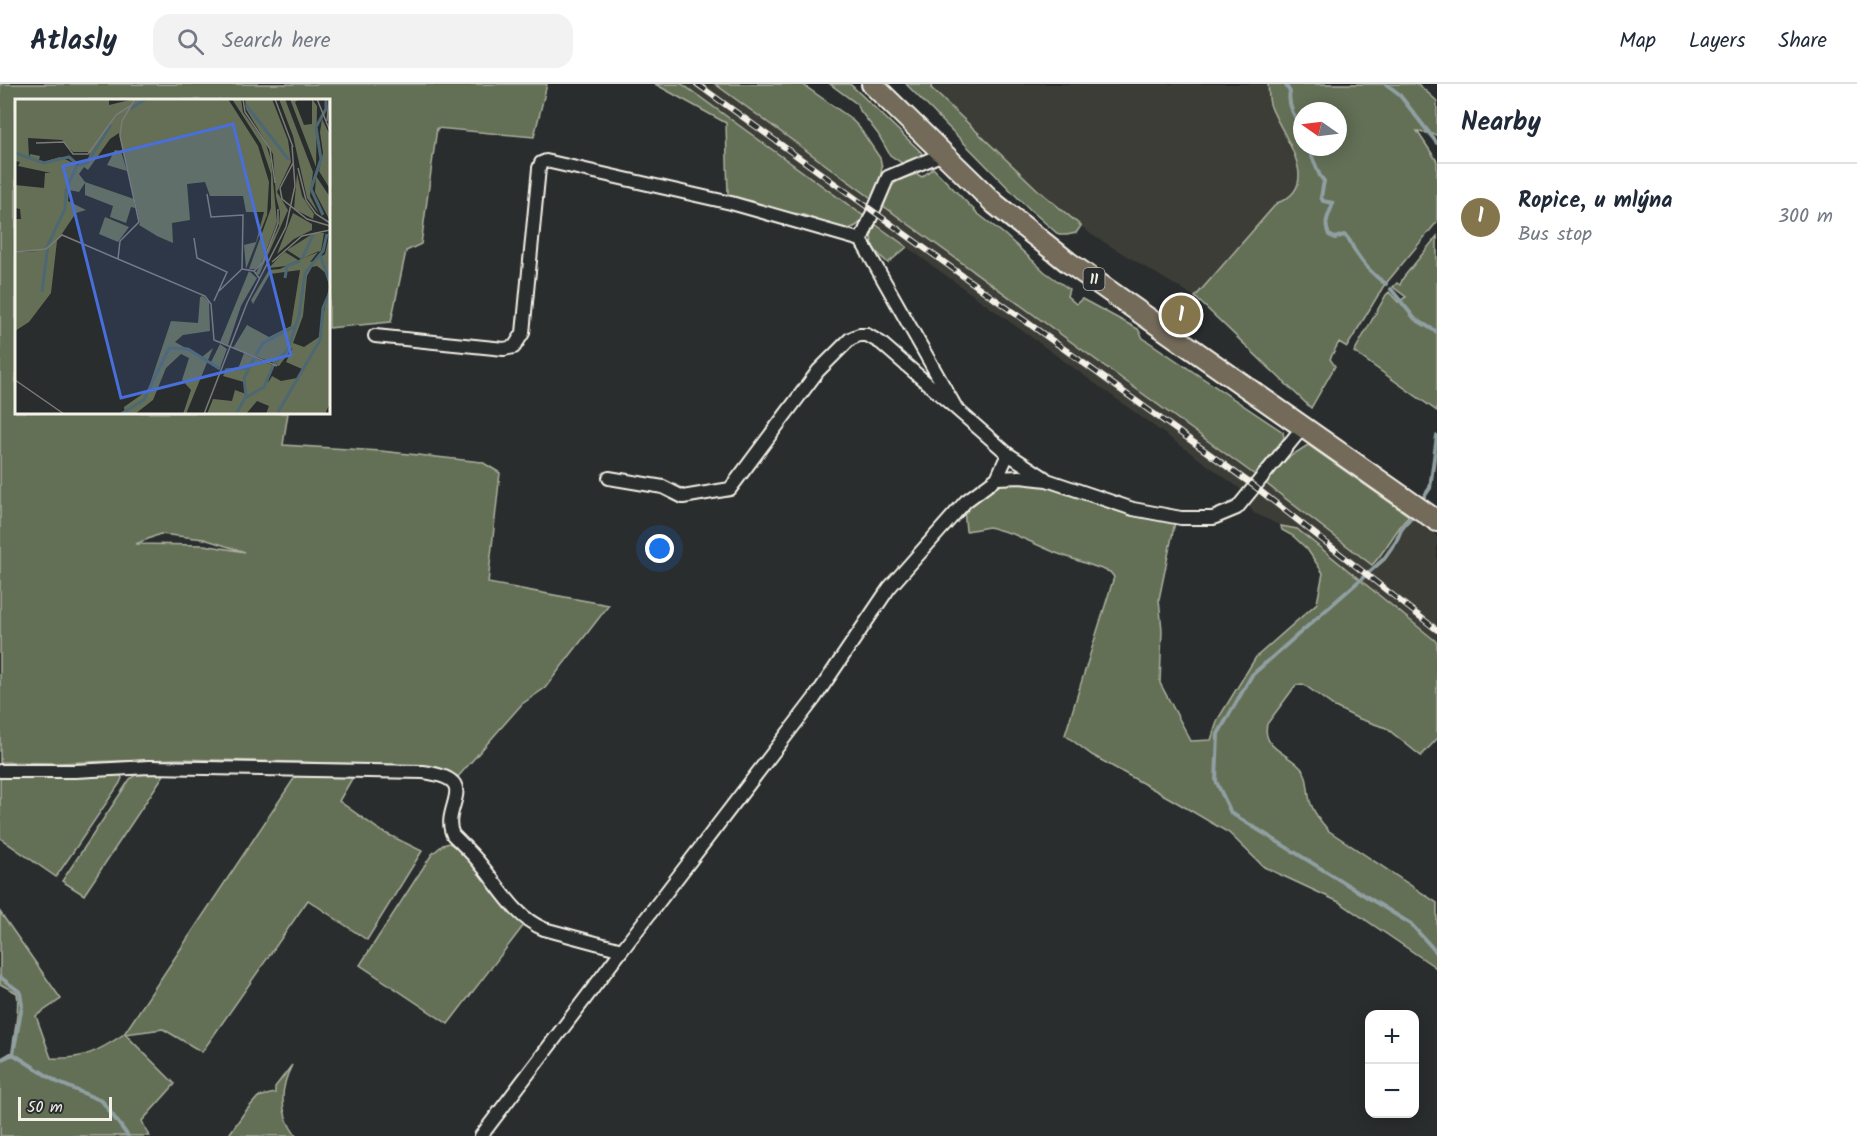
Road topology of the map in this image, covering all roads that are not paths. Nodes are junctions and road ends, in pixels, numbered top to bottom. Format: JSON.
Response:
{"nodes":[{"id":1,"x":872,"y":84,"type":"edge"},
{"id":2,"x":943,"y":154,"type":"junction"},
{"id":3,"x":861,"y":240,"type":"junction"},
{"id":4,"x":375,"y":336,"type":"dead end"},
{"id":5,"x":956,"y":408,"type":"junction"},
{"id":6,"x":1303,"y":427,"type":"junction"},
{"id":7,"x":1008,"y":454,"type":"junction"},
{"id":8,"x":609,"y":478,"type":"dead end"},
{"id":9,"x":997,"y":478,"type":"junction"},
{"id":10,"x":1047,"y":480,"type":"junction"},
{"id":11,"x":1428,"y":514,"type":"edge"},
{"id":12,"x":0,"y":771,"type":"edge"},
{"id":13,"x":622,"y":950,"type":"junction"},
{"id":14,"x":481,"y":1136,"type":"edge"}],
"edges":[{"from":1,"to":2,"type":"main road","number":"11"},
{"from":2,"to":3,"type":"street"},
{"from":2,"to":6,"type":"main road","number":"11"},
{"from":3,"to":4,"type":"street"},
{"from":3,"to":5,"type":"street"},
{"from":5,"to":7,"type":"street"},
{"from":5,"to":8,"type":"street"},
{"from":6,"to":10,"type":"street"},
{"from":6,"to":11,"type":"main road","number":"11"},
{"from":7,"to":9,"type":"street"},
{"from":7,"to":10,"type":"street"},
{"from":9,"to":10,"type":"street"},
{"from":9,"to":13,"type":"street"},
{"from":12,"to":13,"type":"street"},
{"from":13,"to":14,"type":"street"}]}
